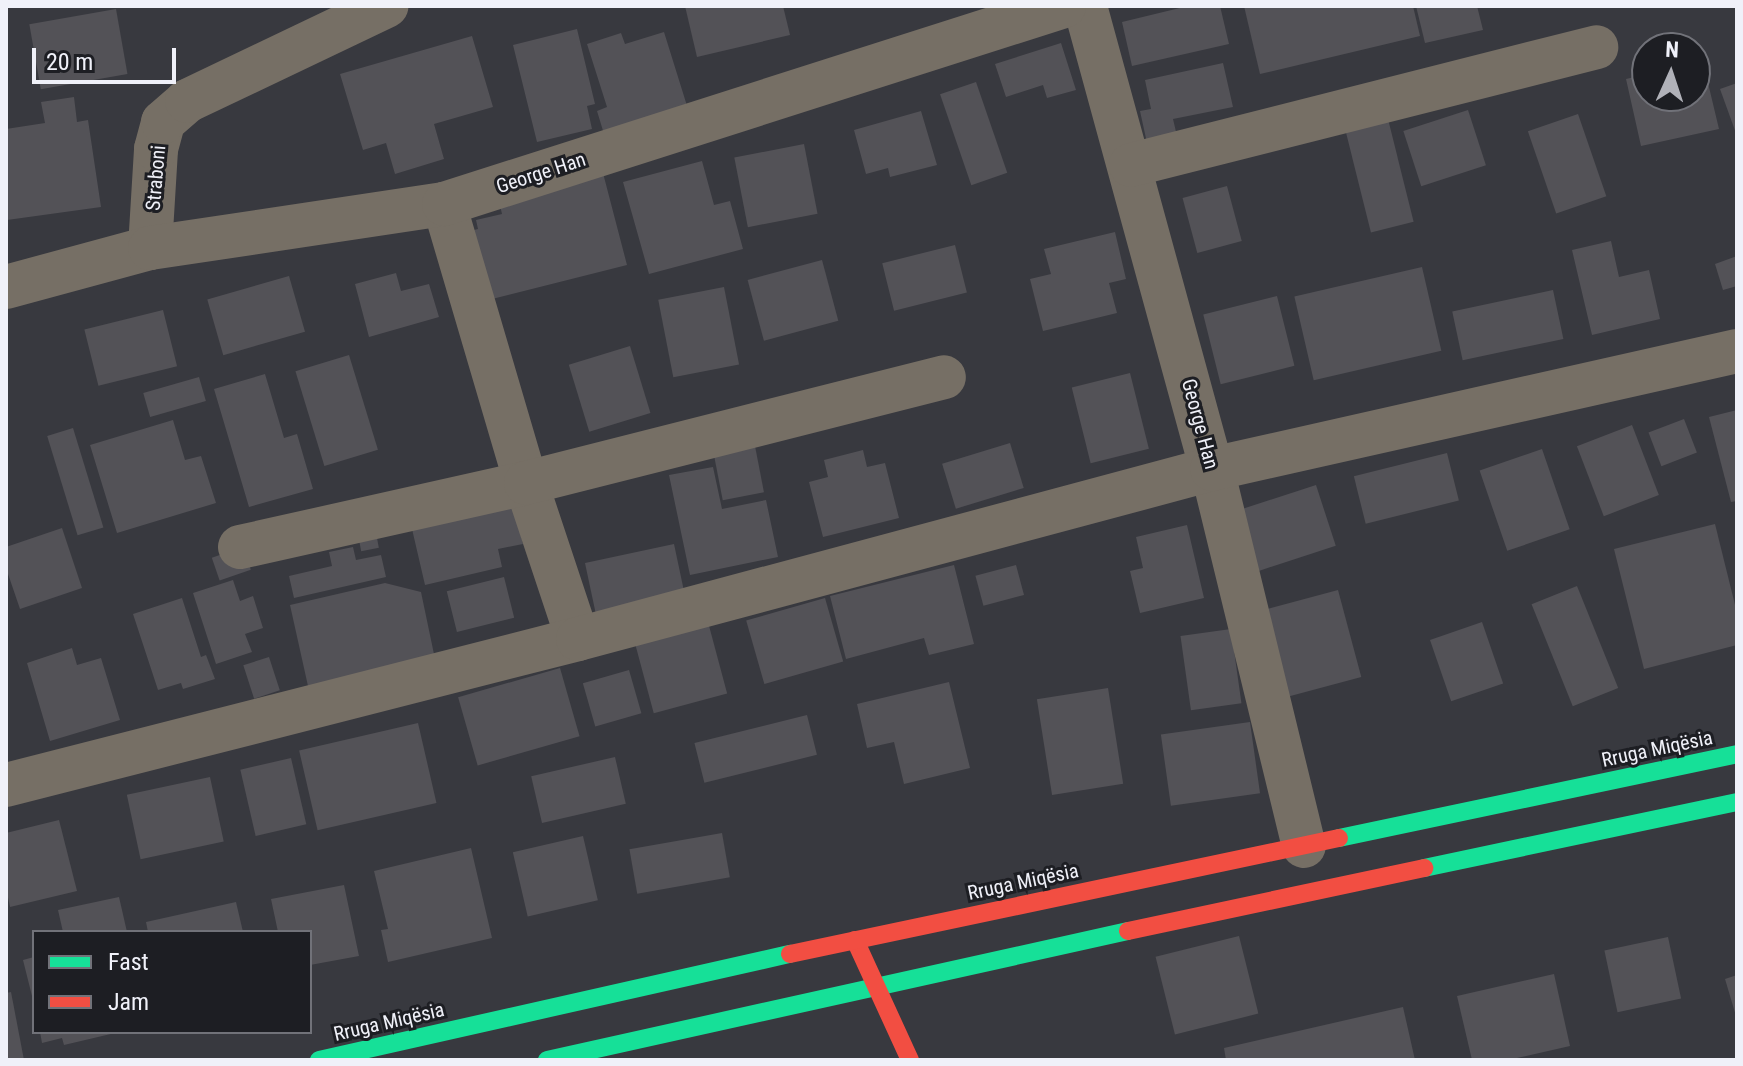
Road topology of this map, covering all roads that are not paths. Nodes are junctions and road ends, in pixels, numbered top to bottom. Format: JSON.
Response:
{"nodes":[{"id":1,"x":386,"y":6,"type":"edge"},
{"id":2,"x":1064,"y":6,"type":"edge"},
{"id":3,"x":1085,"y":6,"type":"edge"},
{"id":4,"x":1596,"y":47,"type":"dead end"},
{"id":5,"x":1131,"y":165,"type":"junction"},
{"id":6,"x":444,"y":204,"type":"junction"},
{"id":7,"x":150,"y":248,"type":"junction"},
{"id":8,"x":6,"y":287,"type":"edge"},
{"id":9,"x":1737,"y":351,"type":"edge"},
{"id":10,"x":944,"y":377,"type":"dead end"},
{"id":11,"x":1212,"y":469,"type":"junction"},
{"id":12,"x":526,"y":483,"type":"junction"},
{"id":13,"x":240,"y":547,"type":"dead end"},
{"id":14,"x":578,"y":639,"type":"junction"},
{"id":15,"x":1737,"y":754,"type":"edge"},
{"id":16,"x":6,"y":785,"type":"edge"},
{"id":17,"x":1737,"y":802,"type":"edge"},
{"id":18,"x":1304,"y":846,"type":"junction"},
{"id":19,"x":855,"y":940,"type":"junction"},
{"id":20,"x":875,"y":985,"type":"junction"},
{"id":21,"x":319,"y":1060,"type":"edge"},
{"id":22,"x":547,"y":1060,"type":"edge"},
{"id":23,"x":910,"y":1060,"type":"edge"}],
"edges":[{"from":1,"to":7,"type":"street","name":"Straboni"},
{"from":2,"to":6,"type":"street","name":"George Han"},
{"from":3,"to":5,"type":"street","name":"George Han"},
{"from":4,"to":5,"type":"street"},
{"from":5,"to":11,"type":"street","name":"George Han"},
{"from":6,"to":7,"type":"street","name":"George Han"},
{"from":6,"to":12,"type":"street"},
{"from":7,"to":8,"type":"street","name":"George Han"},
{"from":9,"to":11,"type":"street"},
{"from":10,"to":12,"type":"street"},
{"from":11,"to":14,"type":"street"},
{"from":11,"to":18,"type":"street","name":"George Han"},
{"from":12,"to":13,"type":"street"},
{"from":12,"to":14,"type":"street"},
{"from":14,"to":16,"type":"street"},
{"from":15,"to":18,"type":"main road","name":"Rruga Miqësia"},
{"from":17,"to":20,"type":"main road"},
{"from":18,"to":19,"type":"main road","name":"Rruga Miqësia"},
{"from":19,"to":20,"type":"main road"},
{"from":19,"to":21,"type":"main road","name":"Rruga Miqësia"},
{"from":20,"to":22,"type":"main road"},
{"from":20,"to":23,"type":"main road"}]}
